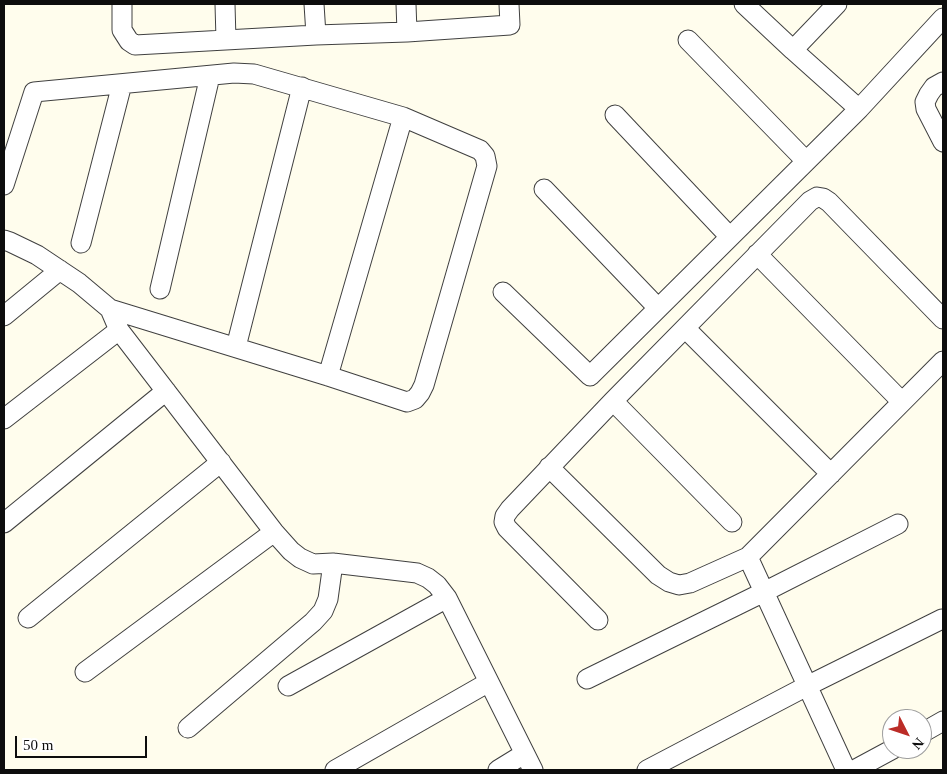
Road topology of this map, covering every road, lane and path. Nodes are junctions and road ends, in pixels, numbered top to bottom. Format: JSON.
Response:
{"nodes":[{"id":1,"x":122,"y":4,"type":"edge"},
{"id":2,"x":225,"y":4,"type":"edge"},
{"id":3,"x":314,"y":4,"type":"edge"},
{"id":4,"x":406,"y":4,"type":"edge"},
{"id":5,"x":508,"y":4,"type":"edge"},
{"id":6,"x":744,"y":4,"type":"edge"},
{"id":7,"x":837,"y":4,"type":"edge"},
{"id":8,"x":943,"y":18,"type":"edge"},
{"id":9,"x":407,"y":32,"type":"junction"},
{"id":10,"x":316,"y":35,"type":"junction"},
{"id":11,"x":226,"y":40,"type":"junction"},
{"id":12,"x":688,"y":40,"type":"dead end"},
{"id":13,"x":793,"y":50,"type":"junction"},
{"id":14,"x":210,"y":76,"type":"junction"},
{"id":15,"x":943,"y":82,"type":"edge"},
{"id":16,"x":122,"y":84,"type":"junction"},
{"id":17,"x":302,"y":88,"type":"junction"},
{"id":18,"x":859,"y":109,"type":"junction"},
{"id":19,"x":615,"y":115,"type":"dead end"},
{"id":20,"x":403,"y":117,"type":"junction"},
{"id":21,"x":943,"y":142,"type":"edge"},
{"id":22,"x":806,"y":161,"type":"junction"},
{"id":23,"x":4,"y":181,"type":"edge"},
{"id":24,"x":544,"y":188,"type":"dead end"},
{"id":25,"x":730,"y":237,"type":"junction"},
{"id":26,"x":4,"y":240,"type":"edge"},
{"id":27,"x":81,"y":243,"type":"dead end"},
{"id":28,"x":757,"y":254,"type":"junction"},
{"id":29,"x":60,"y":270,"type":"junction"},
{"id":30,"x":160,"y":289,"type":"dead end"},
{"id":31,"x":503,"y":292,"type":"dead end"},
{"id":32,"x":110,"y":308,"type":"junction"},
{"id":33,"x":658,"y":308,"type":"junction"},
{"id":34,"x":4,"y":316,"type":"edge"},
{"id":35,"x":943,"y":319,"type":"edge"},
{"id":36,"x":685,"y":328,"type":"junction"},
{"id":37,"x":119,"y":330,"type":"junction"},
{"id":38,"x":236,"y":348,"type":"junction"},
{"id":39,"x":943,"y":360,"type":"edge"},
{"id":40,"x":328,"y":376,"type":"junction"},
{"id":41,"x":166,"y":391,"type":"junction"},
{"id":42,"x":612,"y":400,"type":"junction"},
{"id":43,"x":902,"y":402,"type":"junction"},
{"id":44,"x":4,"y":419,"type":"edge"},
{"id":45,"x":220,"y":462,"type":"junction"},
{"id":46,"x":549,"y":467,"type":"junction"},
{"id":47,"x":831,"y":474,"type":"junction"},
{"id":48,"x":4,"y":522,"type":"edge"},
{"id":49,"x":732,"y":522,"type":"dead end"},
{"id":50,"x":898,"y":524,"type":"dead end"},
{"id":51,"x":274,"y":532,"type":"junction"},
{"id":52,"x":748,"y":557,"type":"junction"},
{"id":53,"x":333,"y":563,"type":"junction"},
{"id":54,"x":764,"y":592,"type":"junction"},
{"id":55,"x":448,"y":598,"type":"junction"},
{"id":56,"x":28,"y":618,"type":"dead end"},
{"id":57,"x":942,"y":619,"type":"edge"},
{"id":58,"x":598,"y":620,"type":"dead end"},
{"id":59,"x":85,"y":672,"type":"dead end"},
{"id":60,"x":587,"y":679,"type":"dead end"},
{"id":61,"x":489,"y":682,"type":"junction"},
{"id":62,"x":288,"y":686,"type":"dead end"},
{"id":63,"x":807,"y":686,"type":"junction"},
{"id":64,"x":943,"y":721,"type":"edge"},
{"id":65,"x":932,"y":727,"type":"edge"},
{"id":66,"x":188,"y":728,"type":"dead end"},
{"id":67,"x":882,"y":755,"type":"edge"},
{"id":68,"x":528,"y":762,"type":"edge"},
{"id":69,"x":335,"y":770,"type":"edge"},
{"id":70,"x":498,"y":770,"type":"edge"},
{"id":71,"x":646,"y":770,"type":"edge"},
{"id":72,"x":846,"y":770,"type":"edge"},
{"id":73,"x":854,"y":770,"type":"edge"}],
"edges":[{"from":1,"to":11,"type":"street"},
{"from":2,"to":11,"type":"street"},
{"from":3,"to":10,"type":"street"},
{"from":4,"to":9,"type":"street"},
{"from":5,"to":9,"type":"street"},
{"from":6,"to":13,"type":"street"},
{"from":7,"to":13,"type":"street"},
{"from":8,"to":18,"type":"street"},
{"from":9,"to":10,"type":"street"},
{"from":10,"to":11,"type":"street"},
{"from":12,"to":22,"type":"street"},
{"from":13,"to":18,"type":"street"},
{"from":14,"to":16,"type":"street"},
{"from":14,"to":17,"type":"street"},
{"from":14,"to":30,"type":"street"},
{"from":15,"to":21,"type":"street"},
{"from":16,"to":23,"type":"street"},
{"from":16,"to":27,"type":"street"},
{"from":17,"to":20,"type":"street"},
{"from":17,"to":38,"type":"street"},
{"from":18,"to":22,"type":"street"},
{"from":19,"to":25,"type":"street"},
{"from":20,"to":40,"type":"street"},
{"from":20,"to":40,"type":"street"},
{"from":22,"to":25,"type":"street"},
{"from":24,"to":33,"type":"street"},
{"from":25,"to":33,"type":"street"},
{"from":26,"to":29,"type":"street"},
{"from":28,"to":35,"type":"street"},
{"from":28,"to":36,"type":"street"},
{"from":28,"to":43,"type":"street"},
{"from":29,"to":32,"type":"street"},
{"from":29,"to":34,"type":"street"},
{"from":31,"to":33,"type":"street"},
{"from":32,"to":37,"type":"street"},
{"from":32,"to":38,"type":"street"},
{"from":36,"to":42,"type":"street"},
{"from":36,"to":47,"type":"street"},
{"from":37,"to":41,"type":"street"},
{"from":37,"to":44,"type":"street"},
{"from":38,"to":40,"type":"street"},
{"from":39,"to":43,"type":"street"},
{"from":41,"to":45,"type":"street"},
{"from":41,"to":48,"type":"street"},
{"from":42,"to":46,"type":"street"},
{"from":42,"to":49,"type":"street"},
{"from":43,"to":47,"type":"street"},
{"from":45,"to":51,"type":"street"},
{"from":45,"to":56,"type":"street"},
{"from":46,"to":52,"type":"street"},
{"from":46,"to":58,"type":"street"},
{"from":47,"to":52,"type":"street"},
{"from":50,"to":54,"type":"street"},
{"from":51,"to":53,"type":"street"},
{"from":51,"to":59,"type":"street"},
{"from":52,"to":54,"type":"street"},
{"from":53,"to":55,"type":"street"},
{"from":53,"to":66,"type":"street"},
{"from":54,"to":60,"type":"street"},
{"from":54,"to":63,"type":"street"},
{"from":55,"to":61,"type":"street"},
{"from":55,"to":62,"type":"street"},
{"from":57,"to":63,"type":"street"},
{"from":61,"to":68,"type":"street"},
{"from":61,"to":69,"type":"street"},
{"from":63,"to":71,"type":"street"},
{"from":63,"to":72,"type":"street"},
{"from":64,"to":65,"type":"street"},
{"from":67,"to":73,"type":"street"},
{"from":68,"to":70,"type":"street"}]}
